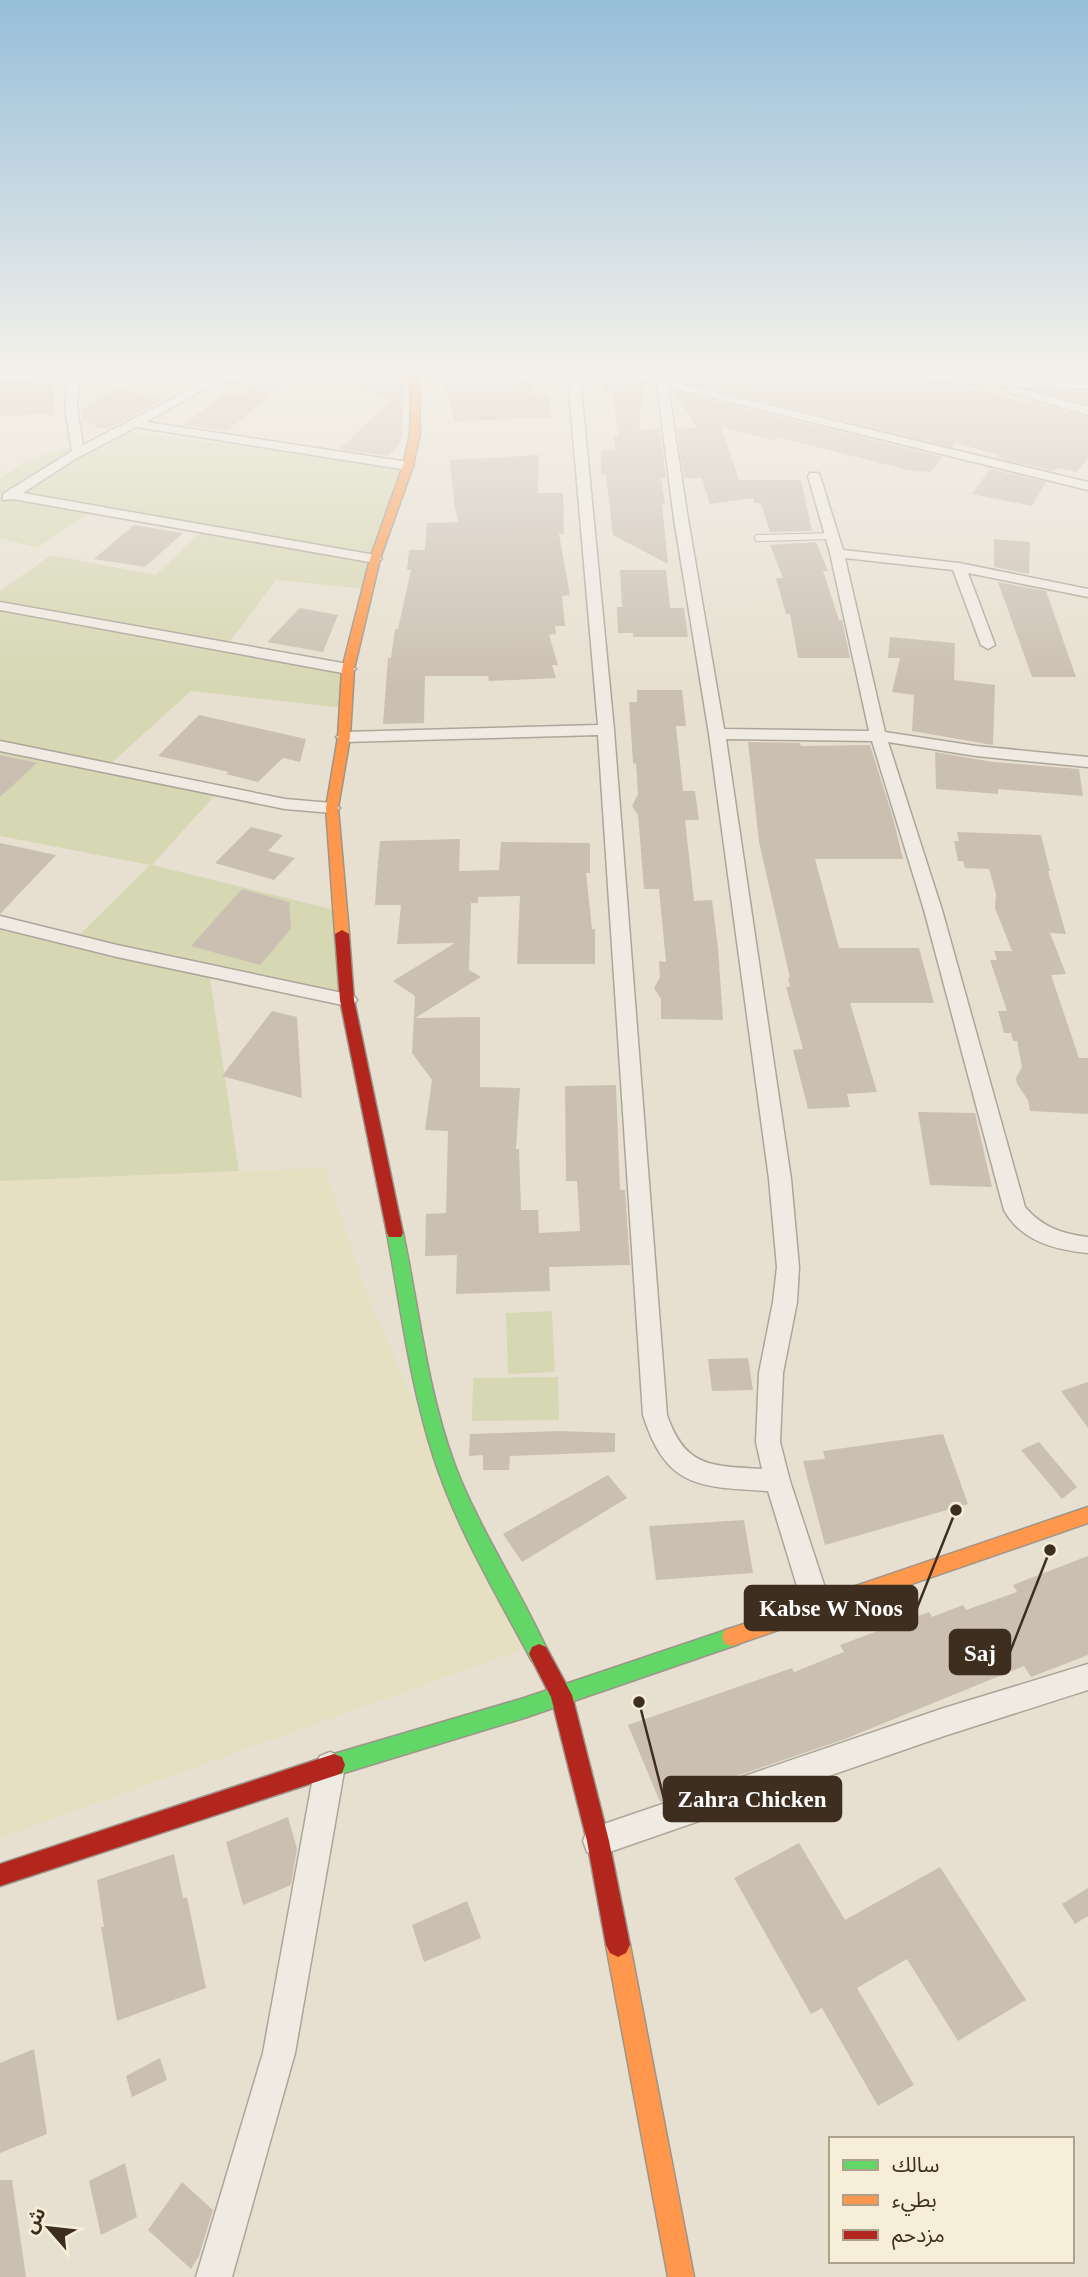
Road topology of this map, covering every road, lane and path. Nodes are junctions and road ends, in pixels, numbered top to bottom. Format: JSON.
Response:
{"nodes":[{"id":1,"x":45,"y":473,"type":"edge"},
{"id":2,"x":405,"y":473,"type":"edge"},
{"id":3,"x":583,"y":473,"type":"edge"},
{"id":4,"x":675,"y":473,"type":"edge"},
{"id":5,"x":1035,"y":473,"type":"edge"},
{"id":6,"x":814,"y":476,"type":"dead end"},
{"id":7,"x":1088,"y":486,"type":"edge"},
{"id":8,"x":6,"y":498,"type":"edge"},
{"id":9,"x":758,"y":538,"type":"dead end"},
{"id":10,"x":835,"y":544,"type":"junction"},
{"id":11,"x":375,"y":559,"type":"junction"},
{"id":12,"x":959,"y":567,"type":"junction"},
{"id":13,"x":1088,"y":593,"type":"edge"},
{"id":14,"x":0,"y":606,"type":"edge"},
{"id":15,"x":988,"y":645,"type":"dead end"},
{"id":16,"x":348,"y":669,"type":"junction"},
{"id":17,"x":606,"y":730,"type":"junction"},
{"id":18,"x":717,"y":734,"type":"junction"},
{"id":19,"x":878,"y":736,"type":"junction"},
{"id":20,"x":344,"y":737,"type":"junction"},
{"id":21,"x":0,"y":746,"type":"edge"},
{"id":22,"x":1088,"y":762,"type":"edge"},
{"id":23,"x":332,"y":808,"type":"junction"},
{"id":24,"x":0,"y":922,"type":"edge"},
{"id":25,"x":347,"y":1000,"type":"junction"},
{"id":26,"x":1088,"y":1245,"type":"edge"},
{"id":27,"x":777,"y":1481,"type":"junction"},
{"id":28,"x":1088,"y":1515,"type":"edge"},
{"id":29,"x":818,"y":1609,"type":"junction"},
{"id":30,"x":1088,"y":1677,"type":"edge"},
{"id":31,"x":561,"y":1695,"type":"junction"},
{"id":32,"x":330,"y":1766,"type":"junction"},
{"id":33,"x":598,"y":1841,"type":"junction"},
{"id":34,"x":0,"y":1875,"type":"edge"},
{"id":35,"x":214,"y":2277,"type":"edge"},
{"id":36,"x":681,"y":2277,"type":"edge"}],
"edges":[{"from":1,"to":8,"type":"street"},
{"from":2,"to":11,"type":"street"},
{"from":3,"to":17,"type":"street"},
{"from":4,"to":18,"type":"street"},
{"from":5,"to":7,"type":"street"},
{"from":6,"to":10,"type":"street"},
{"from":8,"to":11,"type":"street"},
{"from":9,"to":10,"type":"lane"},
{"from":10,"to":12,"type":"street"},
{"from":10,"to":19,"type":"street"},
{"from":11,"to":16,"type":"street"},
{"from":12,"to":13,"type":"street"},
{"from":12,"to":15,"type":"street"},
{"from":14,"to":16,"type":"street"},
{"from":16,"to":20,"type":"street"},
{"from":17,"to":20,"type":"street"},
{"from":17,"to":27,"type":"street"},
{"from":18,"to":19,"type":"street"},
{"from":18,"to":27,"type":"street"},
{"from":19,"to":22,"type":"street"},
{"from":19,"to":26,"type":"street"},
{"from":20,"to":23,"type":"street"},
{"from":21,"to":23,"type":"street"},
{"from":23,"to":25,"type":"street"},
{"from":24,"to":25,"type":"street"},
{"from":25,"to":31,"type":"street"},
{"from":27,"to":29,"type":"street"},
{"from":28,"to":29,"type":"street"},
{"from":29,"to":31,"type":"street"},
{"from":30,"to":33,"type":"street"},
{"from":31,"to":32,"type":"street"},
{"from":31,"to":33,"type":"street"},
{"from":32,"to":34,"type":"street"},
{"from":32,"to":35,"type":"street"},
{"from":33,"to":36,"type":"street"}]}
